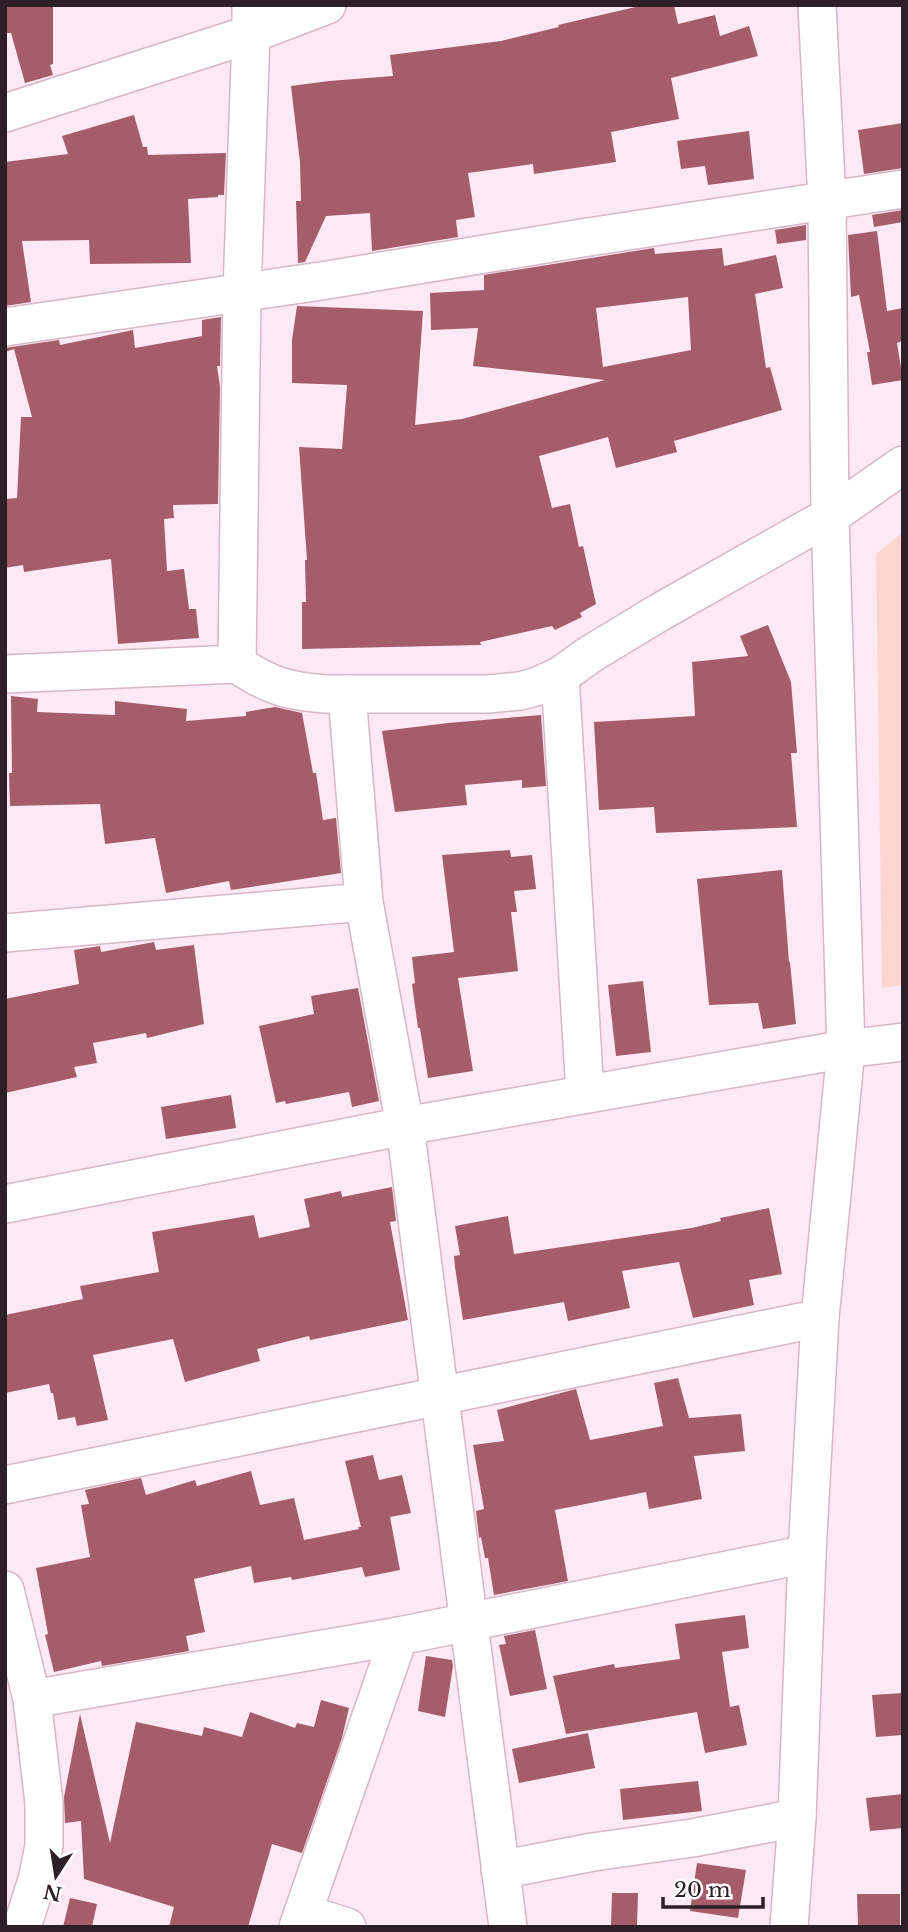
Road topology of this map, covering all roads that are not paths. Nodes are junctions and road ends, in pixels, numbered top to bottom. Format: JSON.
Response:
{"nodes":[{"id":1,"x":327,"y":5,"type":"edge"},
{"id":2,"x":817,"y":5,"type":"edge"},
{"id":3,"x":251,"y":20,"type":"edge"},
{"id":4,"x":5,"y":113,"type":"edge"},
{"id":5,"x":903,"y":189,"type":"edge"},
{"id":6,"x":827,"y":201,"type":"junction"},
{"id":7,"x":242,"y":292,"type":"junction"},
{"id":8,"x":5,"y":327,"type":"edge"},
{"id":9,"x":903,"y":465,"type":"edge"},
{"id":10,"x":830,"y":516,"type":"junction"},
{"id":11,"x":237,"y":664,"type":"junction"},
{"id":12,"x":5,"y":674,"type":"edge"},
{"id":13,"x":561,"y":676,"type":"junction"},
{"id":14,"x":347,"y":694,"type":"junction"},
{"id":15,"x":364,"y":902,"type":"junction"},
{"id":16,"x":5,"y":933,"type":"edge"},
{"id":17,"x":903,"y":1042,"type":"edge"},
{"id":18,"x":845,"y":1049,"type":"junction"},
{"id":19,"x":585,"y":1094,"type":"junction"},
{"id":20,"x":405,"y":1126,"type":"junction"},
{"id":21,"x":5,"y":1204,"type":"edge"},
{"id":22,"x":820,"y":1318,"type":"junction"},
{"id":23,"x":439,"y":1395,"type":"junction"},
{"id":24,"x":5,"y":1485,"type":"edge"},
{"id":25,"x":807,"y":1554,"type":"junction"},
{"id":26,"x":5,"y":1590,"type":"edge"},
{"id":27,"x":468,"y":1621,"type":"junction"},
{"id":28,"x":399,"y":1636,"type":"junction"},
{"id":29,"x":32,"y":1699,"type":"junction"},
{"id":30,"x":797,"y":1818,"type":"junction"},
{"id":31,"x":500,"y":1870,"type":"junction"},
{"id":32,"x":300,"y":1920,"type":"edge"},
{"id":33,"x":22,"y":1927,"type":"edge"},
{"id":34,"x":347,"y":1927,"type":"edge"},
{"id":35,"x":508,"y":1927,"type":"edge"},
{"id":36,"x":789,"y":1927,"type":"edge"}],
"edges":[{"from":1,"to":3,"type":"street"},
{"from":2,"to":6,"type":"street"},
{"from":3,"to":4,"type":"street"},
{"from":3,"to":7,"type":"street"},
{"from":5,"to":6,"type":"street"},
{"from":6,"to":7,"type":"street"},
{"from":6,"to":10,"type":"street"},
{"from":7,"to":8,"type":"street"},
{"from":7,"to":11,"type":"street"},
{"from":9,"to":10,"type":"street"},
{"from":10,"to":13,"type":"street"},
{"from":10,"to":18,"type":"street"},
{"from":11,"to":12,"type":"street"},
{"from":11,"to":14,"type":"street"},
{"from":13,"to":14,"type":"street"},
{"from":13,"to":19,"type":"street"},
{"from":14,"to":15,"type":"street"},
{"from":15,"to":16,"type":"street"},
{"from":15,"to":20,"type":"street"},
{"from":17,"to":18,"type":"street"},
{"from":18,"to":19,"type":"street"},
{"from":18,"to":22,"type":"street"},
{"from":19,"to":20,"type":"street"},
{"from":20,"to":21,"type":"street"},
{"from":20,"to":23,"type":"street"},
{"from":22,"to":23,"type":"street"},
{"from":22,"to":25,"type":"street"},
{"from":23,"to":24,"type":"street"},
{"from":23,"to":27,"type":"street"},
{"from":25,"to":27,"type":"street"},
{"from":25,"to":30,"type":"street"},
{"from":26,"to":29,"type":"street"},
{"from":27,"to":28,"type":"street"},
{"from":27,"to":31,"type":"street"},
{"from":28,"to":29,"type":"street"},
{"from":28,"to":32,"type":"street"},
{"from":29,"to":33,"type":"street"},
{"from":30,"to":31,"type":"street"},
{"from":30,"to":36,"type":"street"},
{"from":31,"to":35,"type":"street"},
{"from":32,"to":34,"type":"street"}]}
